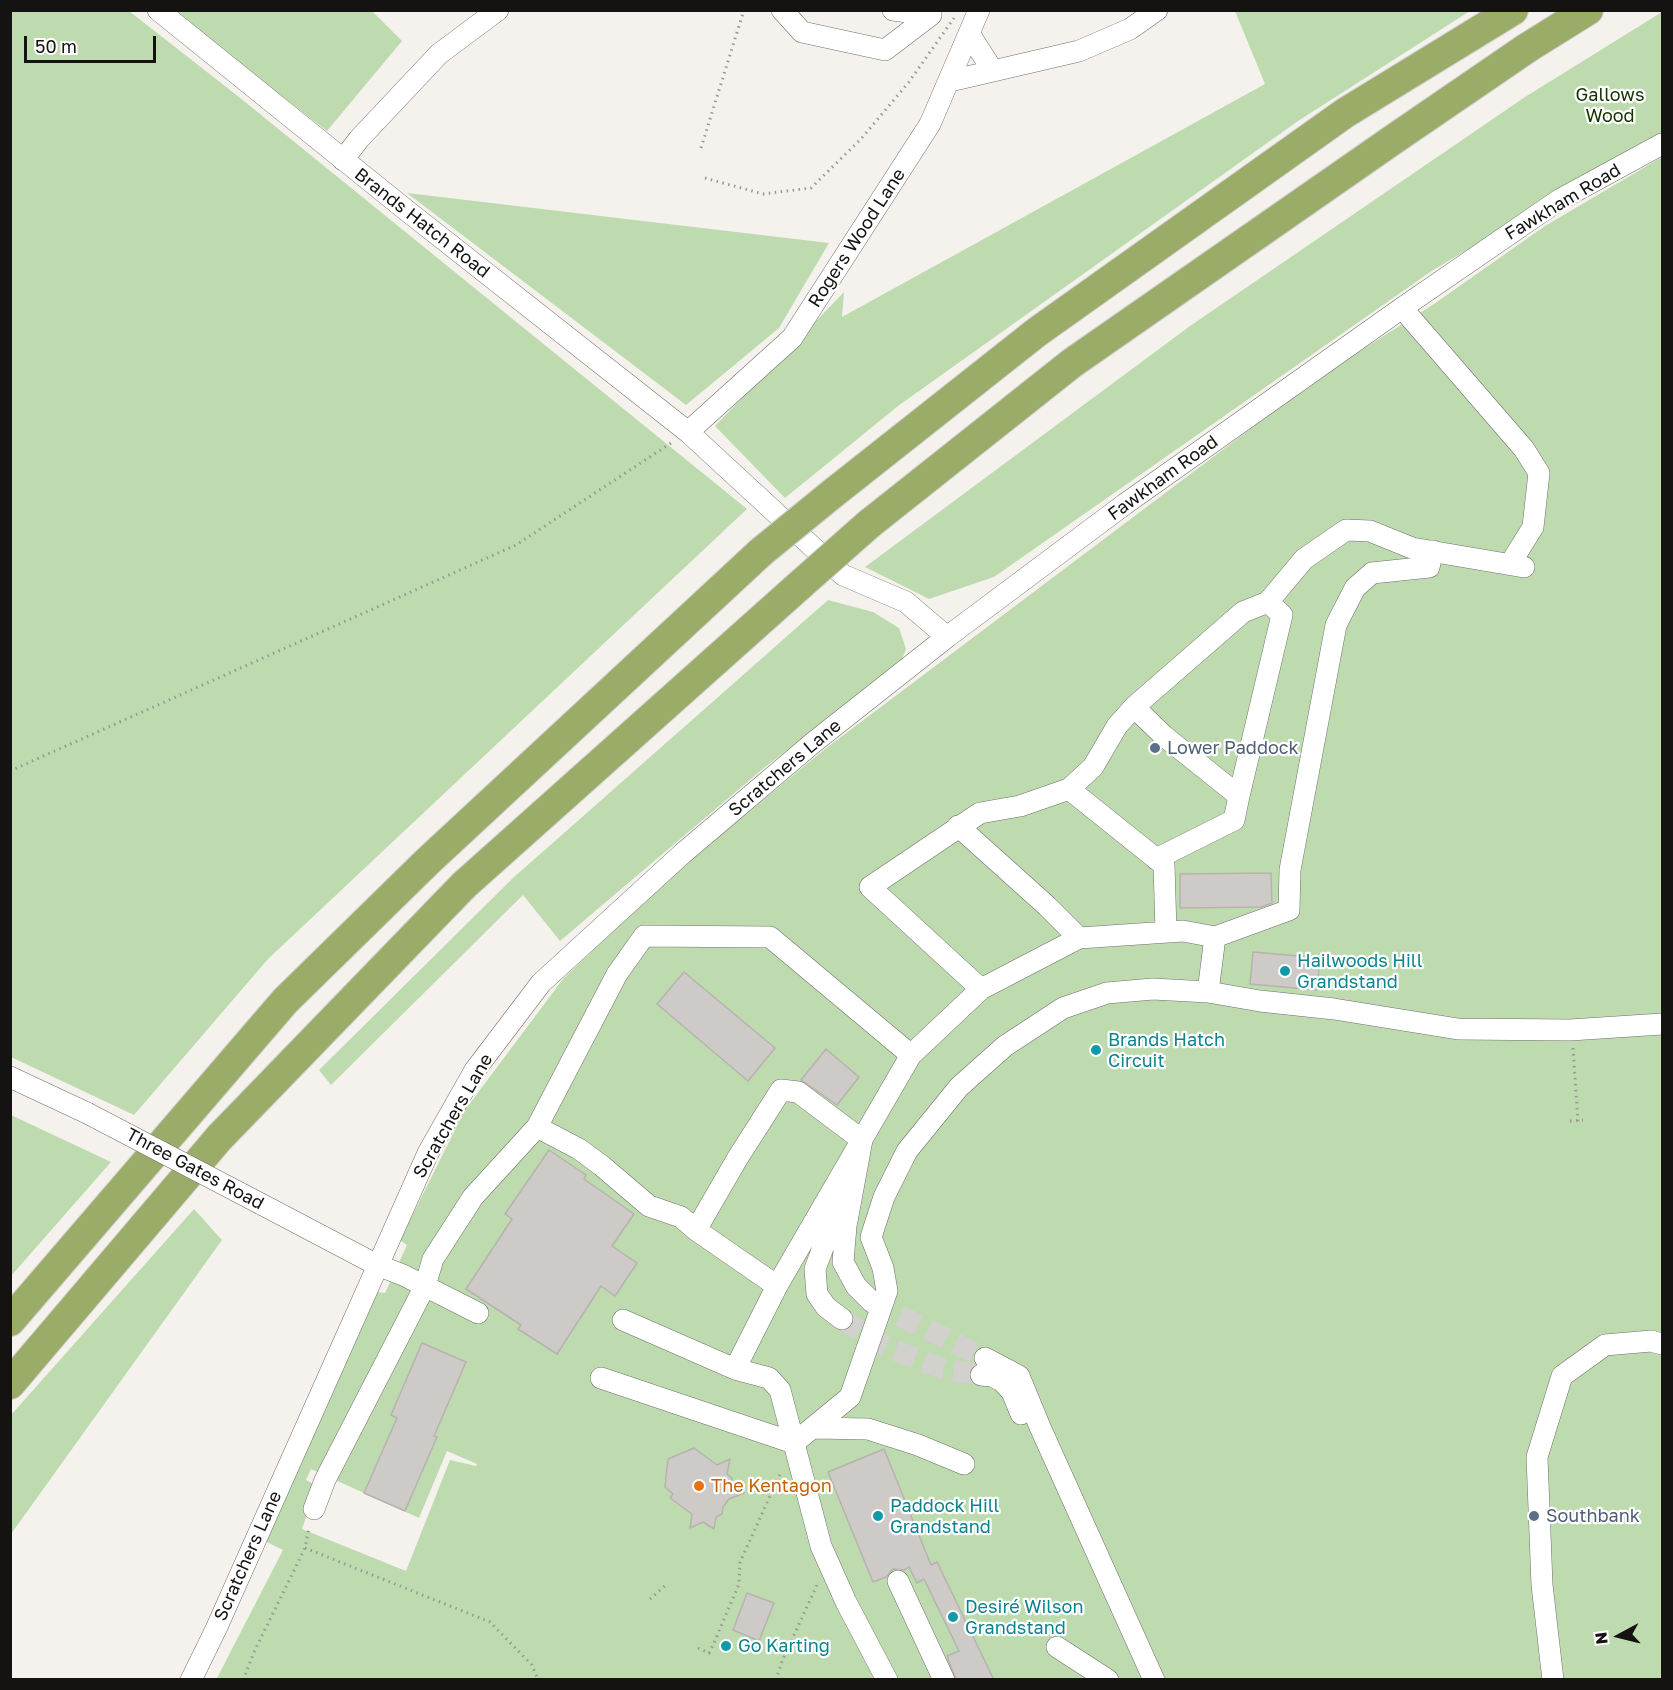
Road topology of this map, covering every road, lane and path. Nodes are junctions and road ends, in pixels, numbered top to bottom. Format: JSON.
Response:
{"nodes":[{"id":1,"x":158,"y":10,"type":"edge"},
{"id":2,"x":498,"y":10,"type":"edge"},
{"id":3,"x":744,"y":10,"type":"edge"},
{"id":4,"x":782,"y":10,"type":"edge"},
{"id":5,"x":893,"y":10,"type":"edge"},
{"id":6,"x":959,"y":10,"type":"edge"},
{"id":7,"x":979,"y":10,"type":"edge"},
{"id":8,"x":1157,"y":10,"type":"edge"},
{"id":9,"x":1512,"y":10,"type":"edge"},
{"id":10,"x":1588,"y":10,"type":"edge"},
{"id":11,"x":970,"y":35,"type":"junction"},
{"id":12,"x":993,"y":71,"type":"junction"},
{"id":13,"x":950,"y":81,"type":"junction"},
{"id":14,"x":1662,"y":144,"type":"edge"},
{"id":15,"x":701,"y":148,"type":"dead end"},
{"id":16,"x":343,"y":160,"type":"junction"},
{"id":17,"x":705,"y":178,"type":"dead end"},
{"id":18,"x":1402,"y":308,"type":"junction"},
{"id":19,"x":688,"y":432,"type":"junction"},
{"id":20,"x":1432,"y":551,"type":"junction"},
{"id":21,"x":1268,"y":602,"type":"junction"},
{"id":22,"x":947,"y":637,"type":"junction"},
{"id":23,"x":1134,"y":706,"type":"junction"},
{"id":24,"x":10,"y":771,"type":"edge"},
{"id":25,"x":1069,"y":789,"type":"junction"},
{"id":26,"x":1239,"y":796,"type":"junction"},
{"id":27,"x":958,"y":826,"type":"junction"},
{"id":28,"x":1156,"y":859,"type":"junction"},
{"id":29,"x":1166,"y":931,"type":"junction"},
{"id":30,"x":1215,"y":937,"type":"junction"},
{"id":31,"x":1079,"y":938,"type":"junction"},
{"id":32,"x":981,"y":989,"type":"junction"},
{"id":33,"x":1208,"y":992,"type":"junction"},
{"id":34,"x":1662,"y":1024,"type":"edge"},
{"id":35,"x":1573,"y":1048,"type":"dead end"},
{"id":36,"x":911,"y":1055,"type":"junction"},
{"id":37,"x":10,"y":1077,"type":"edge"},
{"id":38,"x":1583,"y":1120,"type":"dead end"},
{"id":39,"x":1578,"y":1121,"type":"junction"},
{"id":40,"x":1570,"y":1122,"type":"dead end"},
{"id":41,"x":537,"y":1127,"type":"junction"},
{"id":42,"x":862,"y":1140,"type":"junction"},
{"id":43,"x":852,"y":1192,"type":"junction"},
{"id":44,"x":696,"y":1230,"type":"junction"},
{"id":45,"x":377,"y":1265,"type":"junction"},
{"id":46,"x":425,"y":1286,"type":"junction"},
{"id":47,"x":777,"y":1287,"type":"junction"},
{"id":48,"x":872,"y":1302,"type":"tunnel mouth"},
{"id":49,"x":478,"y":1313,"type":"dead end"},
{"id":50,"x":842,"y":1319,"type":"tunnel mouth"},
{"id":51,"x":623,"y":1320,"type":"dead end"},
{"id":52,"x":10,"y":1321,"type":"edge"},
{"id":53,"x":1662,"y":1344,"type":"edge"},
{"id":54,"x":735,"y":1369,"type":"junction"},
{"id":55,"x":601,"y":1378,"type":"dead end"},
{"id":56,"x":10,"y":1384,"type":"edge"},
{"id":57,"x":815,"y":1428,"type":"junction"},
{"id":58,"x":794,"y":1443,"type":"junction"},
{"id":59,"x":964,"y":1464,"type":"dead end"},
{"id":60,"x":314,"y":1509,"type":"joint"},
{"id":61,"x":304,"y":1548,"type":"junction"},
{"id":62,"x":828,"y":1562,"type":"junction"},
{"id":63,"x":898,"y":1581,"type":"dead end"},
{"id":64,"x":668,"y":1584,"type":"dead end"},
{"id":65,"x":650,"y":1599,"type":"dead end"},
{"id":66,"x":1057,"y":1647,"type":"dead end"},
{"id":67,"x":698,"y":1648,"type":"dead end"},
{"id":68,"x":191,"y":1680,"type":"edge"},
{"id":69,"x":243,"y":1680,"type":"edge"},
{"id":70,"x":538,"y":1680,"type":"edge"},
{"id":71,"x":776,"y":1680,"type":"edge"},
{"id":72,"x":887,"y":1680,"type":"edge"},
{"id":73,"x":944,"y":1680,"type":"edge"},
{"id":74,"x":1108,"y":1680,"type":"edge"},
{"id":75,"x":1141,"y":1680,"type":"edge"},
{"id":76,"x":1154,"y":1680,"type":"edge"},
{"id":77,"x":1553,"y":1680,"type":"edge"}],
"edges":[{"from":1,"to":16,"type":"street","name":"Brands Hatch Road"},
{"from":2,"to":16,"type":"street"},
{"from":3,"to":15,"type":"path"},
{"from":4,"to":5,"type":"street"},
{"from":6,"to":17,"type":"path"},
{"from":7,"to":11,"type":"street","name":"Rogers Wood Lane"},
{"from":8,"to":12,"type":"street"},
{"from":9,"to":52,"type":"highway","bridge":true},
{"from":10,"to":56,"type":"highway","bridge":true},
{"from":11,"to":12,"type":"street"},
{"from":11,"to":13,"type":"street","name":"Rogers Wood Lane"},
{"from":12,"to":13,"type":"street"},
{"from":13,"to":19,"type":"street","name":"Rogers Wood Lane"},
{"from":14,"to":18,"type":"street","name":"Fawkham Road"},
{"from":16,"to":19,"type":"street","name":"Brands Hatch Road"},
{"from":18,"to":20,"type":"street"},
{"from":18,"to":22,"type":"street","name":"Fawkham Road"},
{"from":19,"to":22,"type":"street"},
{"from":19,"to":24,"type":"path"},
{"from":20,"to":21,"type":"street"},
{"from":20,"to":30,"type":"street"},
{"from":21,"to":23,"type":"street"},
{"from":21,"to":26,"type":"street"},
{"from":22,"to":45,"type":"street","name":"Scratchers Lane"},
{"from":23,"to":25,"type":"street"},
{"from":23,"to":26,"type":"street"},
{"from":25,"to":27,"type":"street"},
{"from":25,"to":28,"type":"street"},
{"from":26,"to":28,"type":"street"},
{"from":27,"to":31,"type":"street"},
{"from":27,"to":32,"type":"street"},
{"from":28,"to":29,"type":"street"},
{"from":29,"to":30,"type":"street"},
{"from":29,"to":31,"type":"street"},
{"from":30,"to":33,"type":"street"},
{"from":31,"to":32,"type":"street"},
{"from":32,"to":36,"type":"street"},
{"from":33,"to":34,"type":"street"},
{"from":33,"to":57,"type":"street"},
{"from":35,"to":39,"type":"path"},
{"from":36,"to":41,"type":"street"},
{"from":36,"to":42,"type":"street"},
{"from":37,"to":45,"type":"street","name":"Three Gates Road","bridge":true},
{"from":38,"to":39,"type":"path"},
{"from":39,"to":40,"type":"path"},
{"from":41,"to":44,"type":"street"},
{"from":41,"to":46,"type":"street"},
{"from":42,"to":43,"type":"street"},
{"from":42,"to":44,"type":"street"},
{"from":42,"to":47,"type":"street"},
{"from":43,"to":48,"type":"street"},
{"from":43,"to":50,"type":"street"},
{"from":44,"to":47,"type":"street"},
{"from":45,"to":46,"type":"street","name":"Three Gates Road"},
{"from":45,"to":68,"type":"street","name":"Scratchers Lane"},
{"from":46,"to":49,"type":"street","name":"Three Gates Road"},
{"from":46,"to":60,"type":"street"},
{"from":47,"to":54,"type":"street"},
{"from":51,"to":54,"type":"street"},
{"from":53,"to":77,"type":"street"},
{"from":54,"to":58,"type":"street"},
{"from":55,"to":58,"type":"street"},
{"from":57,"to":58,"type":"street"},
{"from":57,"to":59,"type":"street"},
{"from":58,"to":62,"type":"street"},
{"from":58,"to":67,"type":"path"},
{"from":60,"to":61,"type":"path"},
{"from":61,"to":69,"type":"path"},
{"from":61,"to":70,"type":"path"},
{"from":62,"to":71,"type":"path"},
{"from":62,"to":72,"type":"street"},
{"from":63,"to":73,"type":"street"},
{"from":64,"to":65,"type":"path"},
{"from":66,"to":74,"type":"street"},
{"from":75,"to":76,"type":"street"}]}
